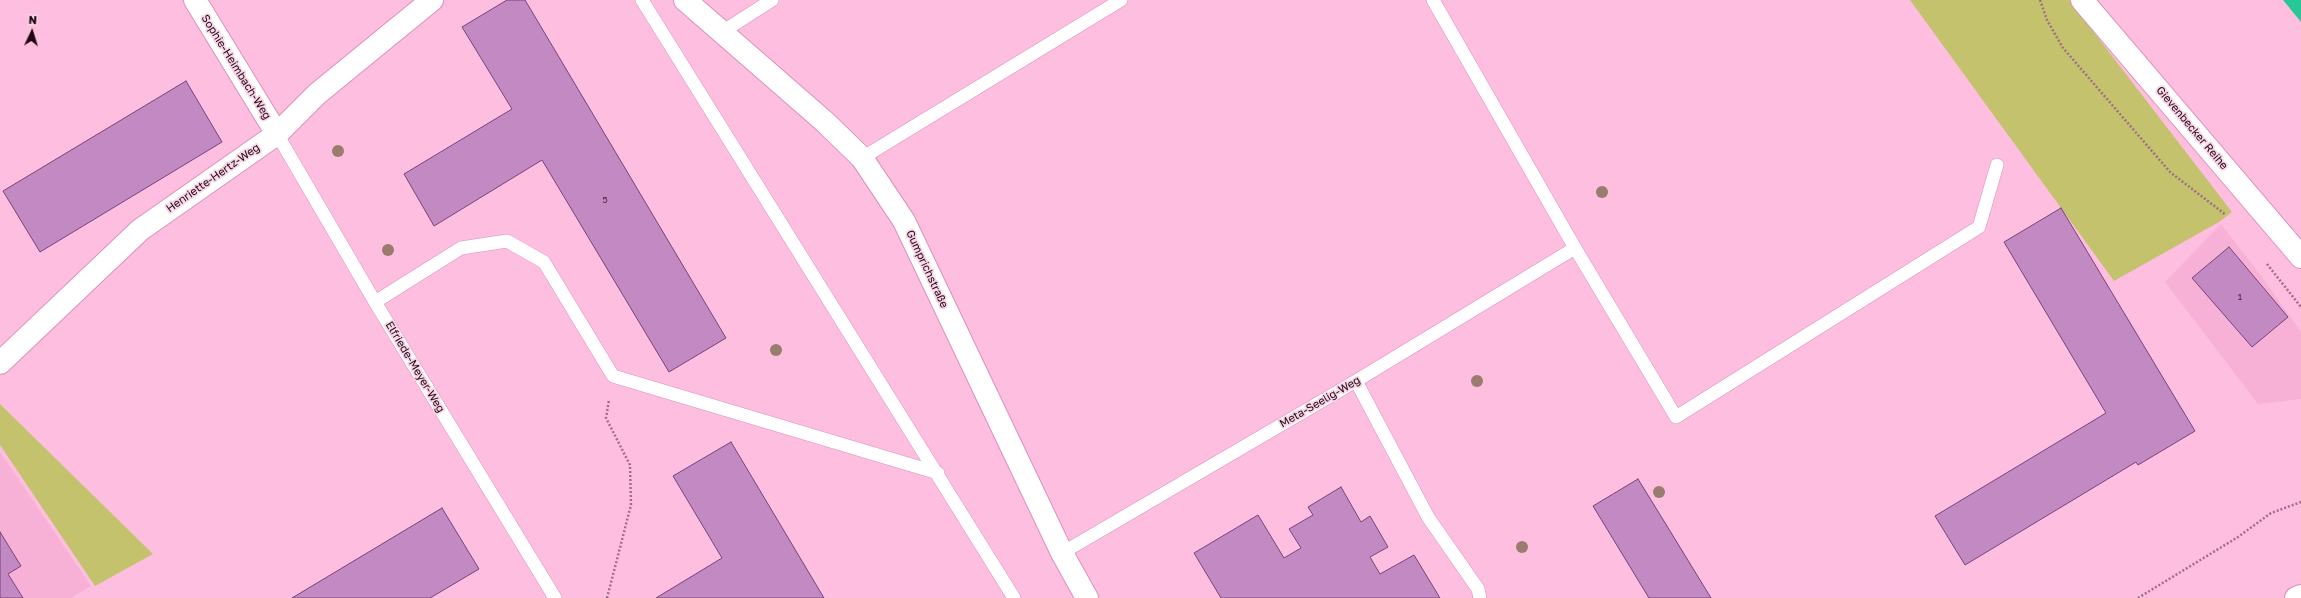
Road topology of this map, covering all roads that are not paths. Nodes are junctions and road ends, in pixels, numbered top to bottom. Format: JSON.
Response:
{"nodes":[{"id":1,"x":195,"y":0,"type":"edge"},
{"id":2,"x":432,"y":0,"type":"edge"},
{"id":3,"x":642,"y":0,"type":"edge"},
{"id":4,"x":686,"y":0,"type":"edge"},
{"id":5,"x":772,"y":0,"type":"edge"},
{"id":6,"x":1121,"y":0,"type":"edge"},
{"id":7,"x":1433,"y":0,"type":"edge"},
{"id":8,"x":2082,"y":0,"type":"edge"},
{"id":9,"x":722,"y":32,"type":"junction"},
{"id":10,"x":277,"y":134,"type":"junction"},
{"id":11,"x":862,"y":158,"type":"junction"},
{"id":12,"x":1997,"y":165,"type":"dead end"},
{"id":13,"x":1575,"y":248,"type":"junction"},
{"id":14,"x":2301,"y":257,"type":"edge"},
{"id":15,"x":375,"y":302,"type":"junction"},
{"id":16,"x":0,"y":363,"type":"edge"},
{"id":17,"x":1356,"y":381,"type":"junction"},
{"id":18,"x":938,"y":473,"type":"junction"},
{"id":19,"x":1062,"y":553,"type":"junction"},
{"id":20,"x":2301,"y":596,"type":"edge"},
{"id":21,"x":555,"y":598,"type":"edge"},
{"id":22,"x":1014,"y":598,"type":"edge"},
{"id":23,"x":1087,"y":598,"type":"edge"},
{"id":24,"x":1480,"y":598,"type":"edge"},
{"id":25,"x":2296,"y":598,"type":"edge"}],
"edges":[{"from":1,"to":10,"type":"street","name":"Sophie-Heimbach-Weg"},
{"from":2,"to":10,"type":"street","name":"Henriette-Hertz-Weg"},
{"from":3,"to":18,"type":"lane"},
{"from":4,"to":9,"type":"street","name":"Gumprichstraße"},
{"from":5,"to":9,"type":"lane"},
{"from":6,"to":11,"type":"lane"},
{"from":7,"to":13,"type":"lane"},
{"from":8,"to":14,"type":"street","name":"Gievenbecker Reihe"},
{"from":9,"to":11,"type":"street","name":"Gumprichstraße"},
{"from":10,"to":15,"type":"lane","name":"Elfriede-Meyer-Weg"},
{"from":10,"to":16,"type":"street","name":"Henriette-Hertz-Weg"},
{"from":11,"to":19,"type":"street","name":"Gumprichstraße"},
{"from":12,"to":13,"type":"lane"},
{"from":13,"to":17,"type":"lane","name":"Meta-Seelig-Weg"},
{"from":15,"to":18,"type":"lane"},
{"from":15,"to":21,"type":"lane","name":"Elfriede-Meyer-Weg"},
{"from":17,"to":19,"type":"lane","name":"Meta-Seelig-Weg"},
{"from":17,"to":24,"type":"lane"},
{"from":18,"to":22,"type":"lane"},
{"from":19,"to":23,"type":"street","name":"Gumprichstraße"},
{"from":20,"to":25,"type":"street"}]}
